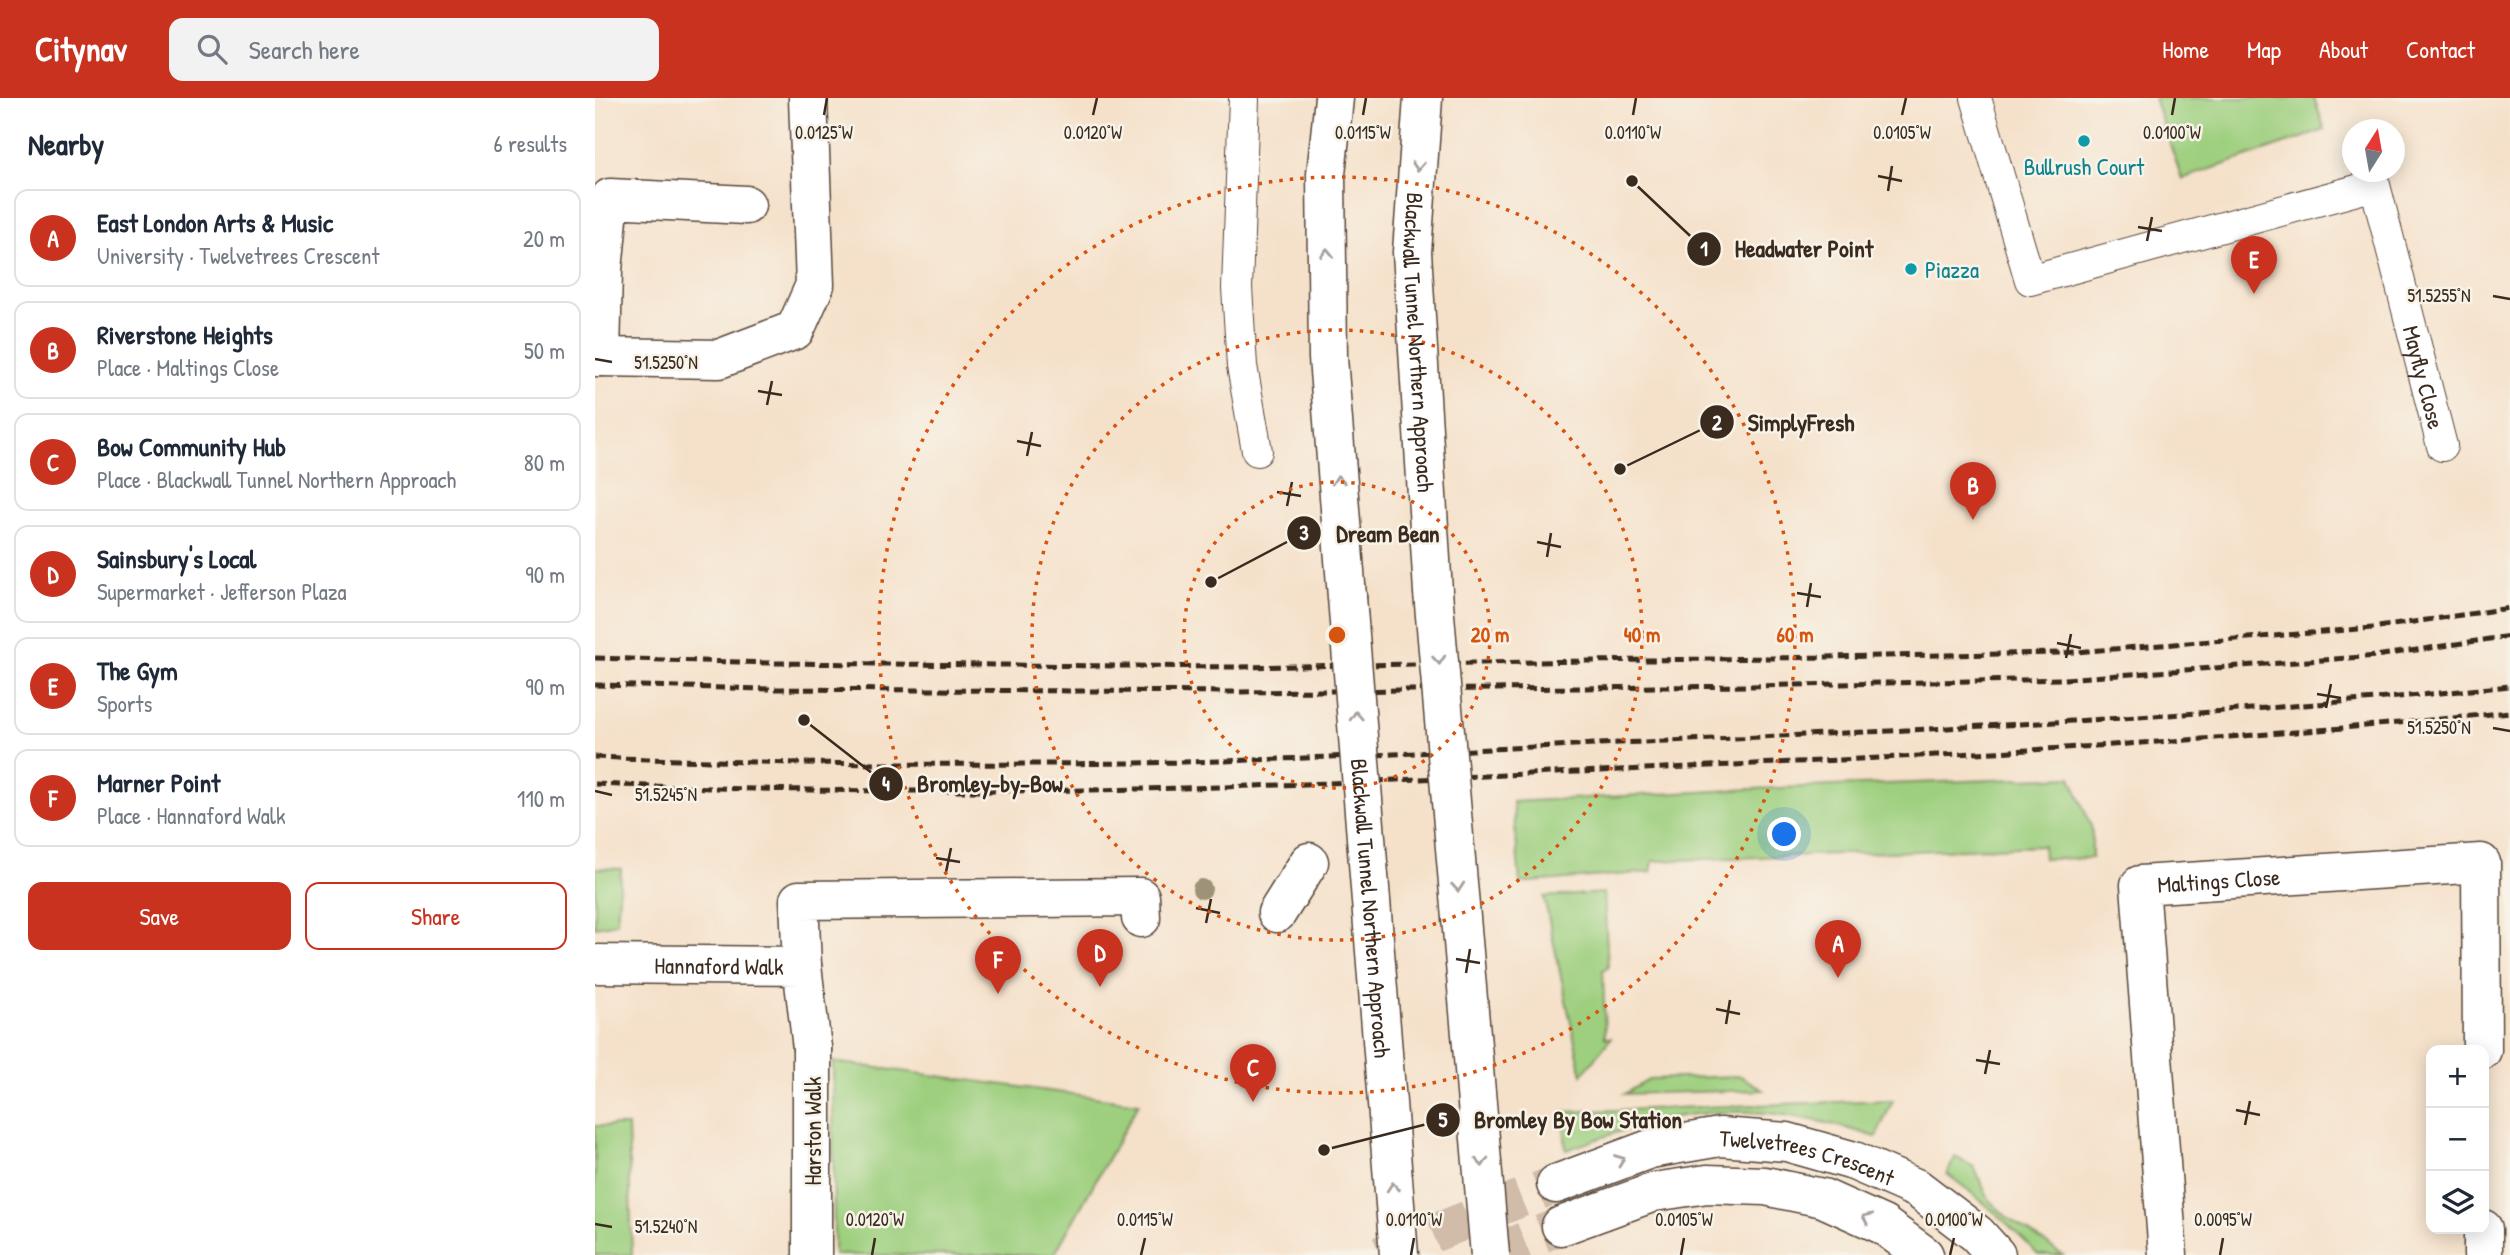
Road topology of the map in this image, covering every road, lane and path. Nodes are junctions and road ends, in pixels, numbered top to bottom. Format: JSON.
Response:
{"nodes":[{"id":1,"x":808,"y":98,"type":"edge"},
{"id":2,"x":1244,"y":98,"type":"edge"},
{"id":3,"x":1334,"y":98,"type":"edge"},
{"id":4,"x":1423,"y":98,"type":"edge"},
{"id":5,"x":1976,"y":98,"type":"edge"},
{"id":6,"x":746,"y":205,"type":"dead end"},
{"id":7,"x":598,"y":357,"type":"edge"},
{"id":8,"x":2442,"y":446,"type":"dead end"},
{"id":9,"x":1257,"y":450,"type":"dead end"},
{"id":10,"x":1309,"y":862,"type":"dead end"},
{"id":11,"x":1277,"y":913,"type":"dead end"},
{"id":12,"x":1142,"y":918,"type":"dead end"},
{"id":13,"x":595,"y":964,"type":"edge"},
{"id":14,"x":802,"y":966,"type":"junction"},
{"id":15,"x":2482,"y":1045,"type":"edge"},
{"id":16,"x":812,"y":1048,"type":"joint"},
{"id":17,"x":1556,"y":1184,"type":"tunnel mouth"},
{"id":18,"x":1561,"y":1226,"type":"tunnel mouth"},
{"id":19,"x":2483,"y":1234,"type":"edge"},
{"id":20,"x":812,"y":1255,"type":"edge"},
{"id":21,"x":1399,"y":1255,"type":"edge"},
{"id":22,"x":1490,"y":1255,"type":"edge"},
{"id":23,"x":1924,"y":1255,"type":"edge"},
{"id":24,"x":1996,"y":1255,"type":"edge"},
{"id":25,"x":2168,"y":1255,"type":"edge"},
{"id":26,"x":2483,"y":1255,"type":"edge"}],
"edges":[{"from":1,"to":7,"type":"main road"},
{"from":2,"to":9,"type":"lane"},
{"from":21,"to":3,"type":"main road","name":"Blackwall Tunnel Northern Approach","one_way":true,"bridge":true},
{"from":4,"to":22,"type":"main road","name":"Blackwall Tunnel Northern Approach","one_way":true,"bridge":true},
{"from":5,"to":8,"type":"lane","name":"Mayfly Close"},
{"from":6,"to":7,"type":"main road"},
{"from":10,"to":11,"type":"main road"},
{"from":12,"to":14,"type":"main road"},
{"from":13,"to":14,"type":"main road","name":"Hannaford Walk"},
{"from":14,"to":16,"type":"main road","name":"Hannaford Walk"},
{"from":15,"to":25,"type":"main road","name":"Maltings Close"},
{"from":16,"to":20,"type":"main road","name":"Harston Walk"},
{"from":17,"to":24,"type":"main road","name":"Twelvetrees Crescent","one_way":true},
{"from":23,"to":18,"type":"main road","name":"Twelvetrees Crescent","one_way":true},
{"from":19,"to":26,"type":"main road"}]}
